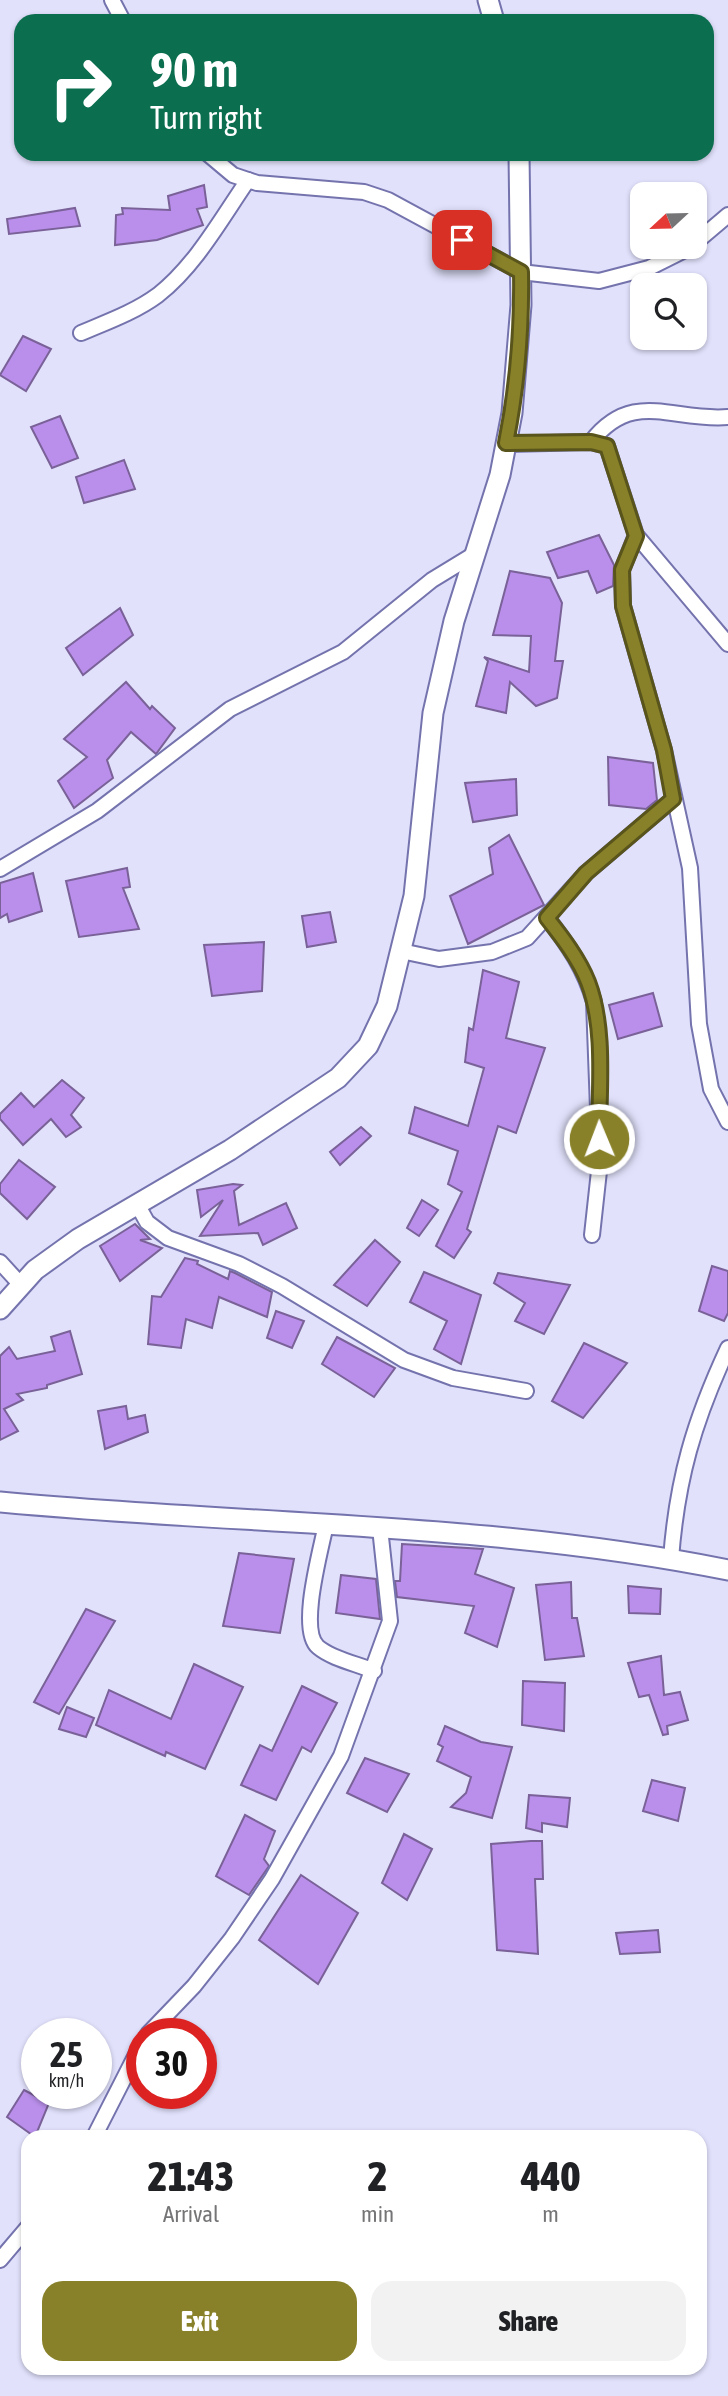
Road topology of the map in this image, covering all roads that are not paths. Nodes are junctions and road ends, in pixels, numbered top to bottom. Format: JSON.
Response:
{"nodes":[{"id":1,"x":216,"y":161,"type":"edge"},
{"id":2,"x":519,"y":161,"type":"edge"},
{"id":3,"x":248,"y":180,"type":"junction"},
{"id":4,"x":728,"y":215,"type":"edge"},
{"id":5,"x":707,"y":233,"type":"edge"},
{"id":6,"x":667,"y":259,"type":"edge"},
{"id":7,"x":521,"y":272,"type":"junction"},
{"id":8,"x":81,"y":333,"type":"dead end"},
{"id":9,"x":728,"y":417,"type":"edge"},
{"id":10,"x":591,"y":442,"type":"junction"},
{"id":11,"x":506,"y":443,"type":"junction"},
{"id":12,"x":636,"y":536,"type":"junction"},
{"id":13,"x":473,"y":555,"type":"junction"},
{"id":14,"x":728,"y":644,"type":"edge"},
{"id":15,"x":673,"y":799,"type":"junction"},
{"id":16,"x":0,"y":869,"type":"edge"},
{"id":17,"x":547,"y":918,"type":"junction"},
{"id":18,"x":401,"y":951,"type":"junction"},
{"id":19,"x":728,"y":1122,"type":"edge"},
{"id":20,"x":137,"y":1204,"type":"junction"},
{"id":21,"x":592,"y":1235,"type":"dead end"},
{"id":22,"x":0,"y":1262,"type":"edge"},
{"id":23,"x":21,"y":1285,"type":"junction"},
{"id":24,"x":0,"y":1309,"type":"edge"},
{"id":25,"x":728,"y":1348,"type":"edge"},
{"id":26,"x":526,"y":1391,"type":"dead end"},
{"id":27,"x":0,"y":1502,"type":"edge"},
{"id":28,"x":326,"y":1524,"type":"junction"},
{"id":29,"x":380,"y":1528,"type":"junction"},
{"id":30,"x":671,"y":1559,"type":"junction"},
{"id":31,"x":728,"y":1570,"type":"edge"},
{"id":32,"x":374,"y":1671,"type":"junction"},
{"id":33,"x":163,"y":2018,"type":"edge"},
{"id":34,"x":126,"y":2074,"type":"edge"},
{"id":35,"x":98,"y":2130,"type":"edge"},
{"id":36,"x":21,"y":2235,"type":"edge"},
{"id":37,"x":0,"y":2260,"type":"edge"}],
"edges":[{"from":1,"to":3,"type":"street"},
{"from":2,"to":7,"type":"main road"},
{"from":3,"to":7,"type":"street"},
{"from":3,"to":8,"type":"street"},
{"from":4,"to":5,"type":"street"},
{"from":6,"to":7,"type":"street"},
{"from":7,"to":11,"type":"main road"},
{"from":9,"to":10,"type":"street"},
{"from":10,"to":11,"type":"street"},
{"from":10,"to":12,"type":"street"},
{"from":11,"to":13,"type":"main road"},
{"from":12,"to":14,"type":"street"},
{"from":12,"to":15,"type":"street"},
{"from":13,"to":16,"type":"street"},
{"from":13,"to":18,"type":"main road"},
{"from":15,"to":17,"type":"street"},
{"from":15,"to":19,"type":"street"},
{"from":17,"to":18,"type":"street"},
{"from":17,"to":21,"type":"street"},
{"from":18,"to":20,"type":"main road"},
{"from":20,"to":23,"type":"main road"},
{"from":20,"to":26,"type":"street"},
{"from":22,"to":23,"type":"street"},
{"from":23,"to":24,"type":"main road"},
{"from":25,"to":30,"type":"street"},
{"from":27,"to":28,"type":"main road"},
{"from":28,"to":29,"type":"main road"},
{"from":28,"to":32,"type":"street"},
{"from":29,"to":30,"type":"main road"},
{"from":29,"to":32,"type":"street"},
{"from":30,"to":31,"type":"main road"},
{"from":32,"to":33,"type":"street"},
{"from":34,"to":35,"type":"street"},
{"from":36,"to":37,"type":"street"}]}
